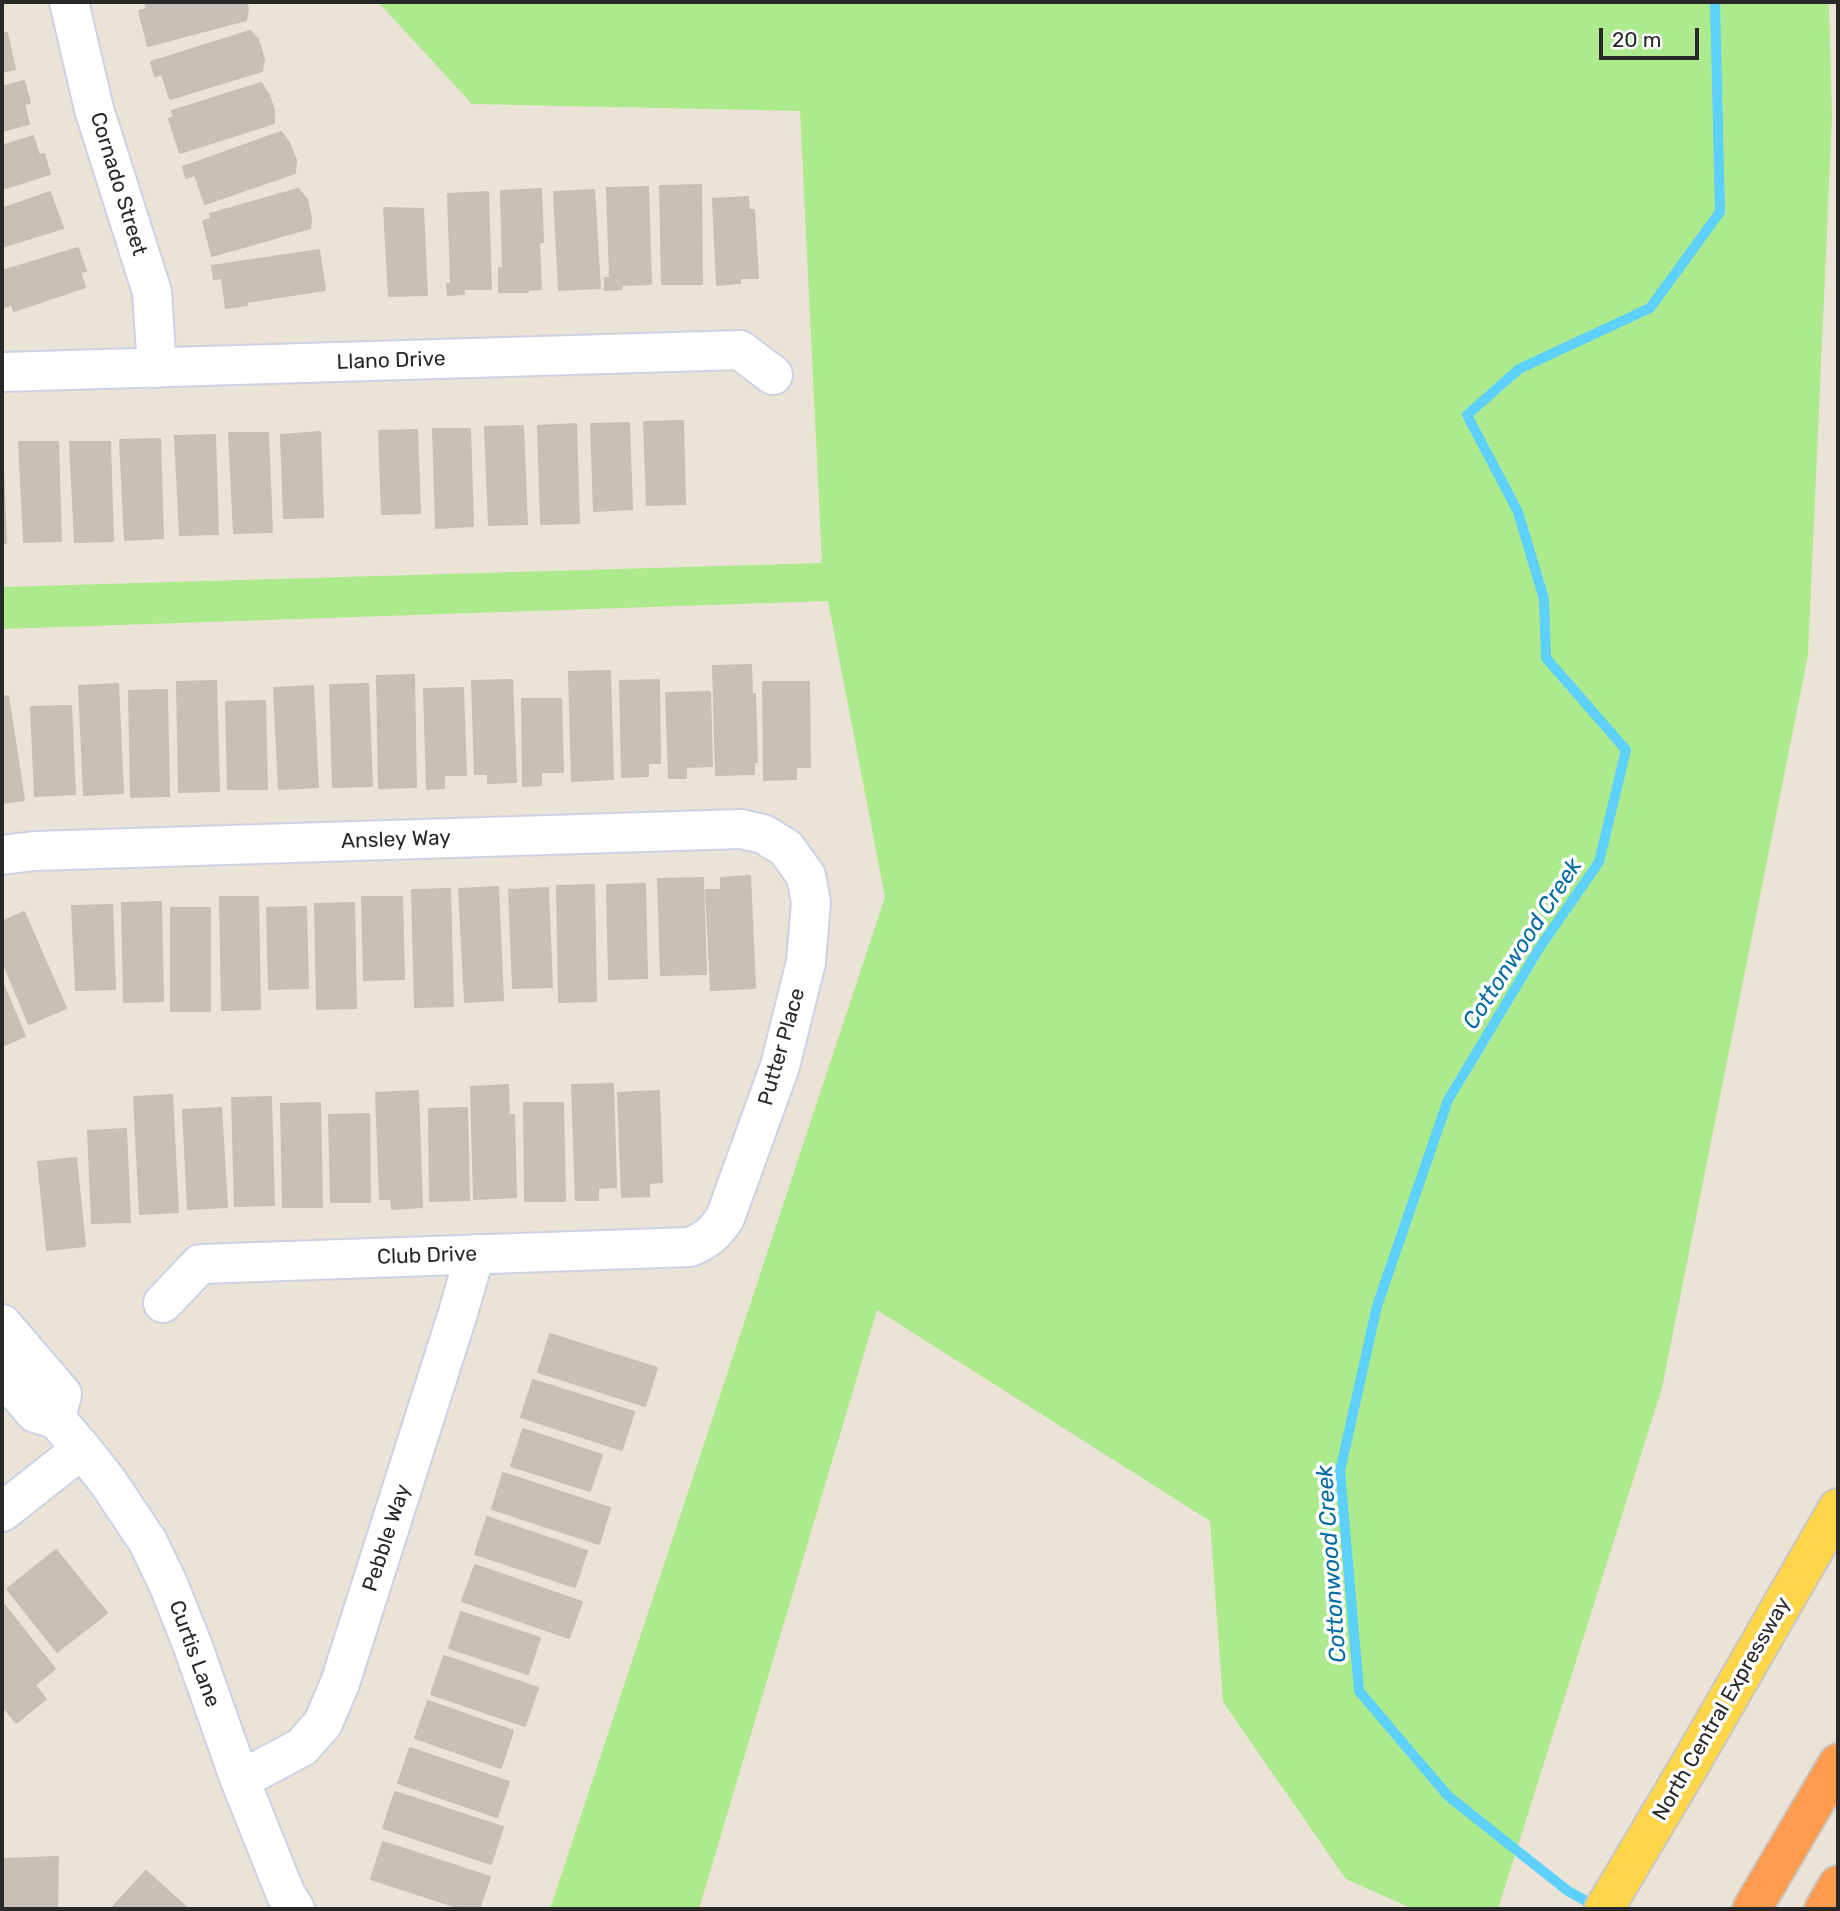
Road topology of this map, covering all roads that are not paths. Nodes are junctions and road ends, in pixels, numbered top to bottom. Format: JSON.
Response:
{"nodes":[{"id":1,"x":69,"y":2,"type":"edge"},
{"id":2,"x":157,"y":368,"type":"junction"},
{"id":3,"x":2,"y":372,"type":"edge"},
{"id":4,"x":772,"y":375,"type":"dead end"},
{"id":5,"x":786,"y":848,"type":"joint"},
{"id":6,"x":2,"y":855,"type":"edge"},
{"id":7,"x":706,"y":1240,"type":"joint"},
{"id":8,"x":475,"y":1254,"type":"junction"},
{"id":9,"x":163,"y":1303,"type":"dead end"},
{"id":10,"x":2,"y":1324,"type":"edge"},
{"id":11,"x":2,"y":1374,"type":"edge"},
{"id":12,"x":56,"y":1419,"type":"junction"},
{"id":13,"x":82,"y":1449,"type":"junction"},
{"id":14,"x":1838,"y":1508,"type":"edge"},
{"id":15,"x":2,"y":1512,"type":"edge"},
{"id":16,"x":1838,"y":1763,"type":"edge"},
{"id":17,"x":240,"y":1780,"type":"junction"},
{"id":18,"x":1838,"y":1885,"type":"edge"},
{"id":19,"x":295,"y":1909,"type":"edge"},
{"id":20,"x":1604,"y":1909,"type":"edge"},
{"id":21,"x":1752,"y":1909,"type":"edge"},
{"id":22,"x":1824,"y":1909,"type":"edge"}],
"edges":[{"from":1,"to":2,"type":"street","name":"Cornado Street"},
{"from":2,"to":3,"type":"street","name":"Llano Drive"},
{"from":2,"to":4,"type":"street","name":"Llano Drive"},
{"from":5,"to":6,"type":"street","name":"Ansley Way"},
{"from":5,"to":7,"type":"street","name":"Putter Place"},
{"from":7,"to":8,"type":"street","name":"Club Drive"},
{"from":8,"to":9,"type":"street","name":"Club Drive"},
{"from":8,"to":17,"type":"street","name":"Pebble Way"},
{"from":10,"to":12,"type":"street"},
{"from":11,"to":12,"type":"street","name":"Curtis Lane"},
{"from":12,"to":13,"type":"street","name":"Curtis Lane"},
{"from":13,"to":15,"type":"street"},
{"from":13,"to":17,"type":"street","name":"Curtis Lane"},
{"from":14,"to":20,"type":"main road","name":"North Central Expressway"},
{"from":16,"to":21,"type":"highway"},
{"from":17,"to":19,"type":"street","name":"Curtis Lane"},
{"from":18,"to":22,"type":"highway"}]}
